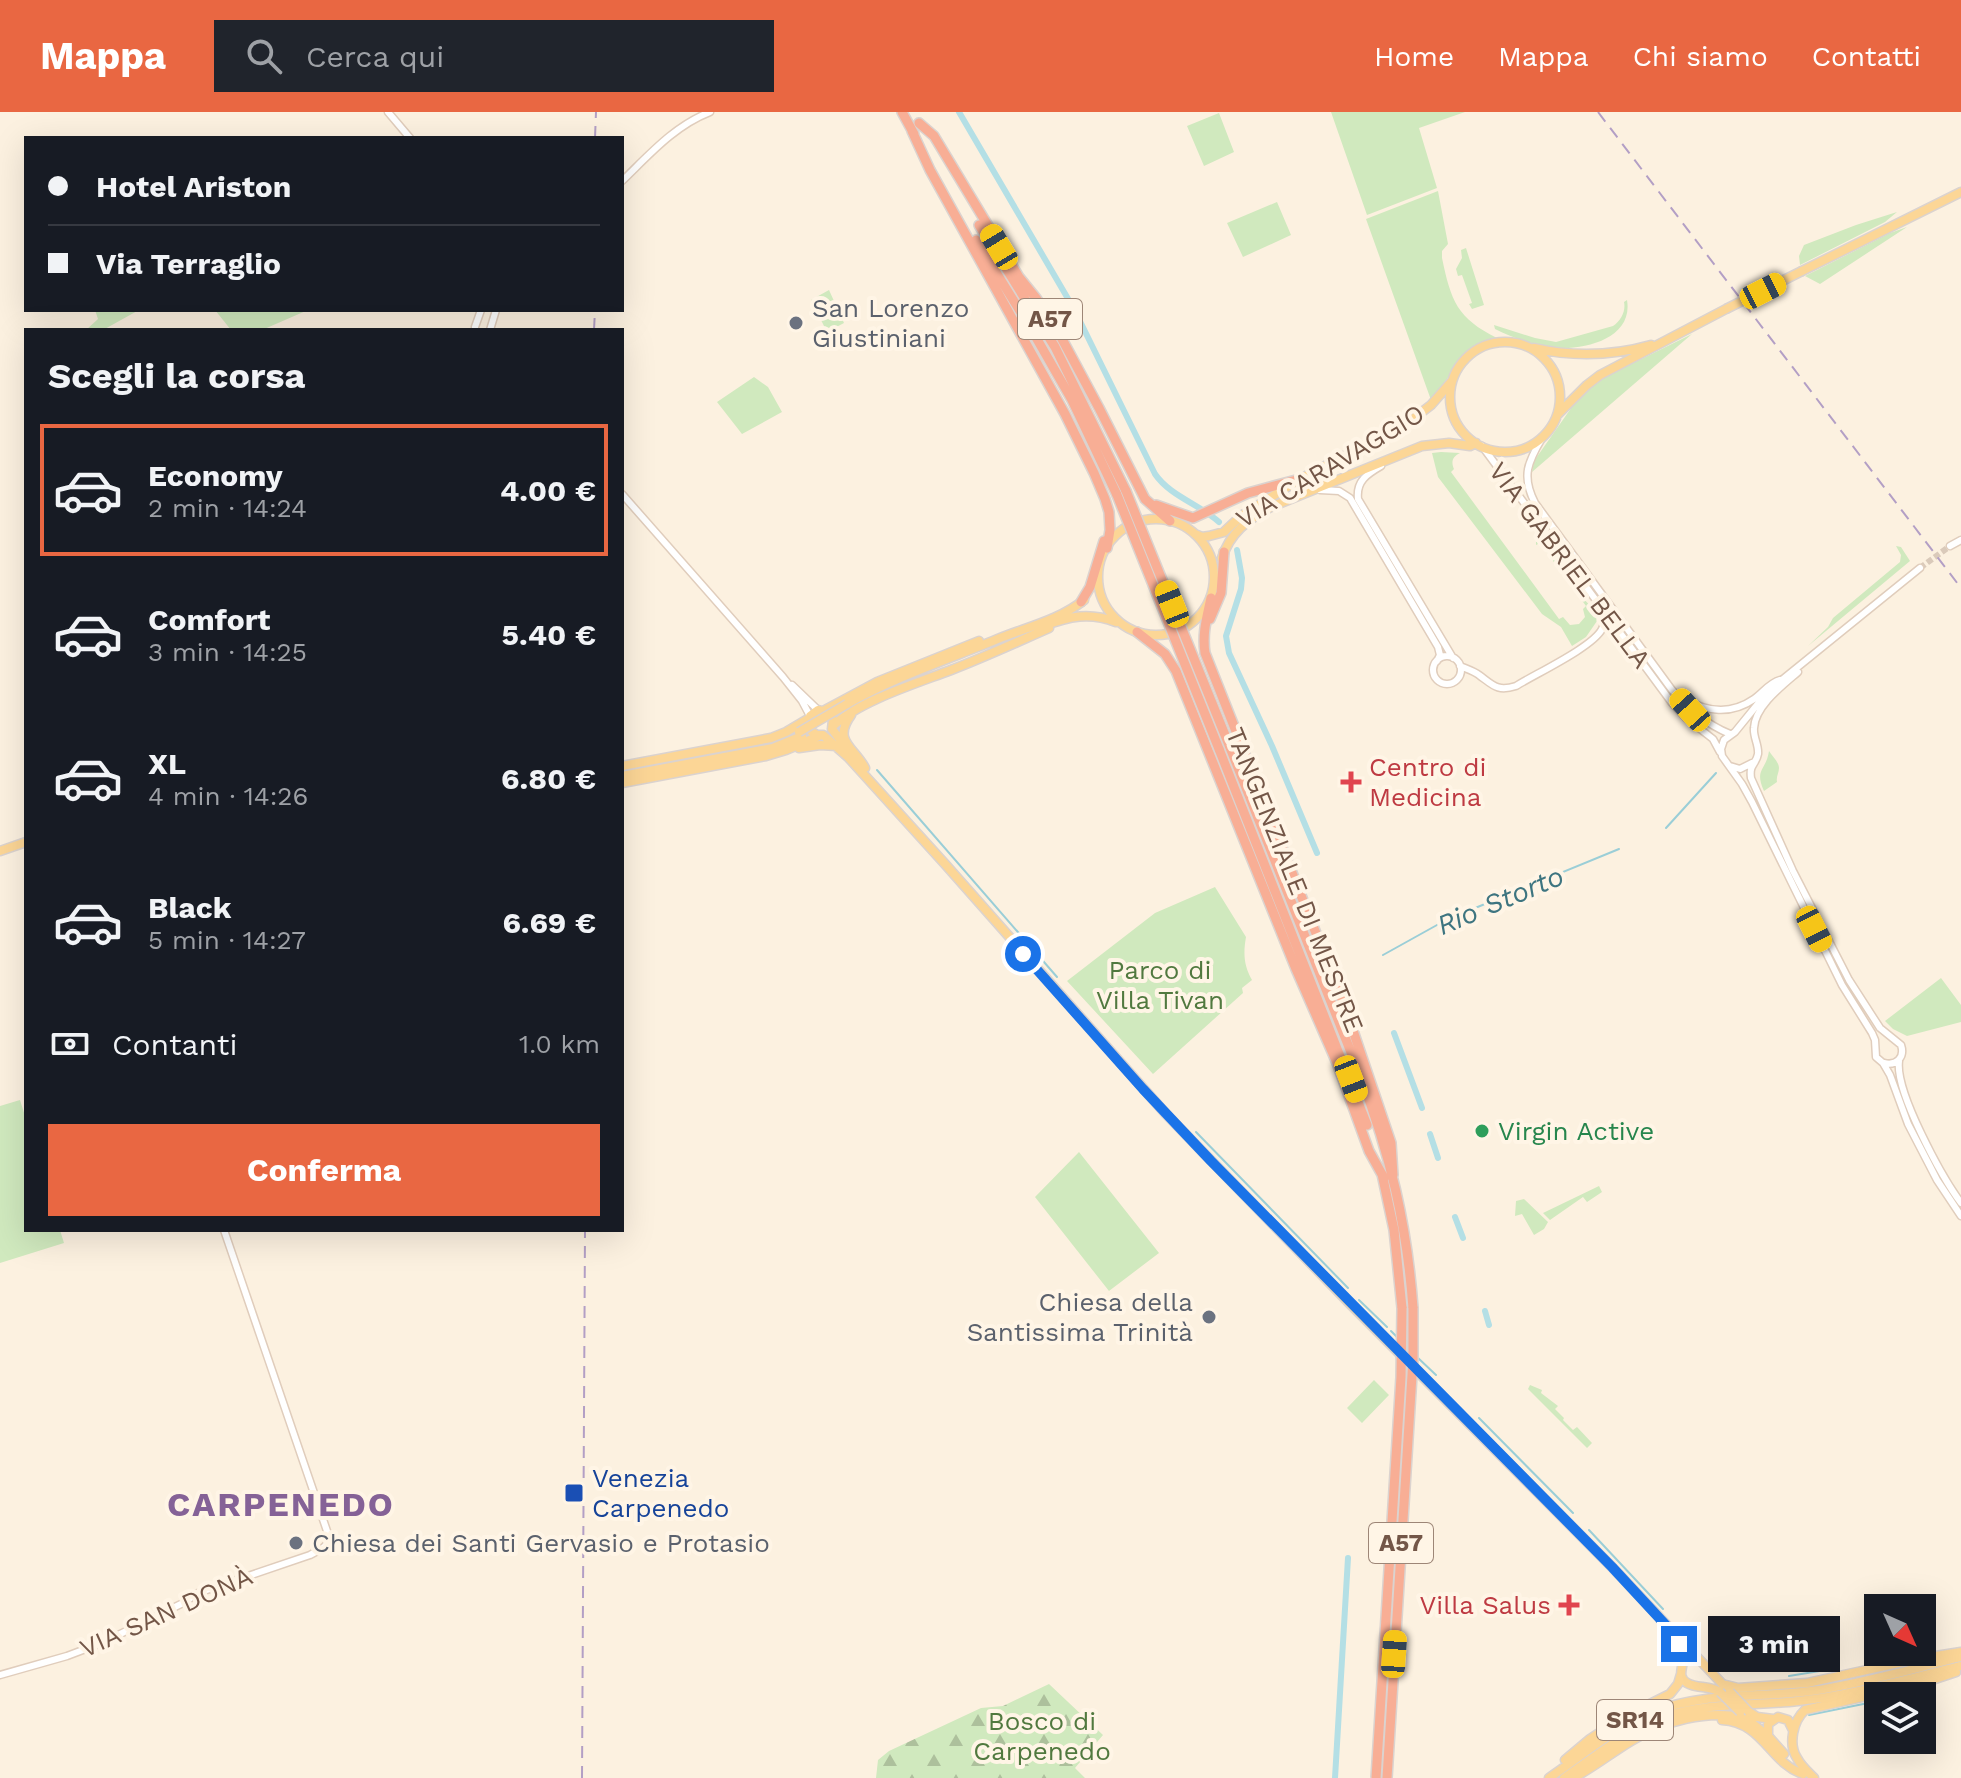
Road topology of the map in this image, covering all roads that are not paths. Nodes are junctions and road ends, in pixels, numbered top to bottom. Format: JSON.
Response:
{"nodes":[{"id":1,"x":388,"y":112,"type":"edge"},
{"id":2,"x":710,"y":112,"type":"edge"},
{"id":3,"x":902,"y":112,"type":"edge"},
{"id":4,"x":913,"y":112,"type":"edge"},
{"id":5,"x":916,"y":127,"type":"junction"},
{"id":6,"x":408,"y":136,"type":"edge"},
{"id":7,"x":624,"y":179,"type":"edge"},
{"id":8,"x":1961,"y":192,"type":"edge"},
{"id":9,"x":1667,"y":339,"type":"junction"},
{"id":10,"x":1527,"y":346,"type":"junction"},
{"id":11,"x":1454,"y":377,"type":"junction"},
{"id":12,"x":1557,"y":416,"type":"junction"},
{"id":13,"x":1542,"y":438,"type":"junction"},
{"id":14,"x":1479,"y":445,"type":"junction"},
{"id":15,"x":1405,"y":452,"type":"junction"},
{"id":16,"x":1300,"y":479,"type":"junction"},
{"id":17,"x":1310,"y":491,"type":"junction"},
{"id":18,"x":1142,"y":493,"type":"junction"},
{"id":19,"x":624,"y":496,"type":"edge"},
{"id":20,"x":1107,"y":506,"type":"junction"},
{"id":21,"x":1170,"y":521,"type":"junction"},
{"id":22,"x":1195,"y":534,"type":"junction"},
{"id":23,"x":1961,"y":540,"type":"edge"},
{"id":24,"x":1950,"y":546,"type":"tunnel mouth"},
{"id":25,"x":1107,"y":548,"type":"junction"},
{"id":26,"x":1224,"y":552,"type":"junction"},
{"id":27,"x":1099,"y":568,"type":"junction"},
{"id":28,"x":1920,"y":568,"type":"tunnel mouth"},
{"id":29,"x":1214,"y":582,"type":"junction"},
{"id":30,"x":1211,"y":598,"type":"junction"},
{"id":31,"x":1883,"y":599,"type":"junction"},
{"id":32,"x":1081,"y":602,"type":"junction"},
{"id":33,"x":1604,"y":610,"type":"junction"},
{"id":34,"x":1065,"y":615,"type":"junction"},
{"id":35,"x":1124,"y":625,"type":"junction"},
{"id":36,"x":1137,"y":632,"type":"junction"},
{"id":37,"x":1600,"y":632,"type":"junction"},
{"id":38,"x":1204,"y":633,"type":"junction"},
{"id":39,"x":1622,"y":634,"type":"junction"},
{"id":40,"x":1453,"y":658,"type":"junction"},
{"id":41,"x":1437,"y":661,"type":"junction"},
{"id":42,"x":1460,"y":666,"type":"junction"},
{"id":43,"x":1476,"y":673,"type":"junction"},
{"id":44,"x":783,"y":677,"type":"junction"},
{"id":45,"x":1458,"y":678,"type":"junction"},
{"id":46,"x":1783,"y":679,"type":"junction"},
{"id":47,"x":1675,"y":693,"type":"junction"},
{"id":48,"x":850,"y":708,"type":"junction"},
{"id":49,"x":820,"y":710,"type":"junction"},
{"id":50,"x":809,"y":718,"type":"junction"},
{"id":51,"x":832,"y":728,"type":"junction"},
{"id":52,"x":1732,"y":733,"type":"junction"},
{"id":53,"x":822,"y":736,"type":"junction"},
{"id":54,"x":1756,"y":740,"type":"junction"},
{"id":55,"x":837,"y":746,"type":"junction"},
{"id":56,"x":786,"y":750,"type":"junction"},
{"id":57,"x":1721,"y":753,"type":"junction"},
{"id":58,"x":1752,"y":763,"type":"junction"},
{"id":59,"x":1730,"y":766,"type":"junction"},
{"id":60,"x":865,"y":768,"type":"junction"},
{"id":61,"x":624,"y":772,"type":"edge"},
{"id":62,"x":624,"y":772,"type":"edge"},
{"id":63,"x":624,"y":783,"type":"edge"},
{"id":64,"x":897,"y":809,"type":"junction"},
{"id":65,"x":24,"y":843,"type":"edge"},
{"id":66,"x":0,"y":851,"type":"edge"},
{"id":67,"x":1310,"y":962,"type":"junction"},
{"id":68,"x":1328,"y":1009,"type":"junction"},
{"id":69,"x":1893,"y":1037,"type":"junction"},
{"id":70,"x":1876,"y":1046,"type":"junction"},
{"id":71,"x":1899,"y":1060,"type":"junction"},
{"id":72,"x":1883,"y":1063,"type":"junction"},
{"id":73,"x":1388,"y":1176,"type":"junction"},
{"id":74,"x":1961,"y":1203,"type":"edge"},
{"id":75,"x":1961,"y":1216,"type":"edge"},
{"id":76,"x":225,"y":1232,"type":"edge"},
{"id":77,"x":1408,"y":1308,"type":"junction"},
{"id":78,"x":1674,"y":1634,"type":"junction"},
{"id":79,"x":1961,"y":1655,"type":"edge"},
{"id":80,"x":1702,"y":1663,"type":"junction"},
{"id":81,"x":1961,"y":1668,"type":"edge"},
{"id":82,"x":1681,"y":1670,"type":"junction"},
{"id":83,"x":0,"y":1675,"type":"edge"},
{"id":84,"x":1697,"y":1684,"type":"junction"},
{"id":85,"x":1723,"y":1693,"type":"junction"},
{"id":86,"x":1745,"y":1710,"type":"junction"},
{"id":87,"x":1774,"y":1719,"type":"junction"},
{"id":88,"x":1677,"y":1721,"type":"junction"},
{"id":89,"x":1793,"y":1732,"type":"junction"},
{"id":90,"x":1770,"y":1739,"type":"junction"},
{"id":91,"x":1575,"y":1774,"type":"edge"},
{"id":92,"x":1805,"y":1776,"type":"edge"},
{"id":93,"x":1376,"y":1778,"type":"edge"},
{"id":94,"x":1387,"y":1778,"type":"edge"},
{"id":95,"x":1543,"y":1778,"type":"edge"},
{"id":96,"x":1549,"y":1778,"type":"edge"},
{"id":97,"x":1564,"y":1778,"type":"edge"},
{"id":98,"x":1814,"y":1778,"type":"edge"}],
"edges":[{"from":1,"to":6,"type":"street"},
{"from":2,"to":7,"type":"street"},
{"from":3,"to":5,"type":"highway","name":"TANGENZIALE DI MESTRE","number":"A57"},
{"from":4,"to":5,"type":"highway","name":"TANGENZIALE DI MESTRE","number":"A57"},
{"from":5,"to":18,"type":"highway","number":"A57"},
{"from":5,"to":20,"type":"highway","number":"A57"},
{"from":5,"to":67,"type":"highway","name":"TANGENZIALE DI MESTRE","number":"A57","bridge":true},
{"from":8,"to":9,"type":"main road","bridge":true},
{"from":9,"to":10,"type":"main road"},
{"from":9,"to":12,"type":"main road"},
{"from":10,"to":11,"type":"main road"},
{"from":10,"to":12,"type":"main road"},
{"from":11,"to":14,"type":"main road"},
{"from":11,"to":16,"type":"main road","name":"VIA CARAVAGGIO"},
{"from":12,"to":13,"type":"main road"},
{"from":13,"to":14,"type":"main road"},
{"from":13,"to":47,"type":"street","name":"VIA GABRIEL BELLA"},
{"from":14,"to":15,"type":"main road","name":"VIA CARAVAGGIO"},
{"from":14,"to":33,"type":"street","name":"VIA GABRIEL BELLA"},
{"from":15,"to":17,"type":"main road","name":"VIA CARAVAGGIO"},
{"from":15,"to":40,"type":"street"},
{"from":16,"to":18,"type":"highway"},
{"from":16,"to":22,"type":"main road","name":"VIA CARAVAGGIO"},
{"from":17,"to":26,"type":"main road","name":"VIA CARAVAGGIO"},
{"from":17,"to":41,"type":"street"},
{"from":18,"to":21,"type":"highway","number":"A57"},
{"from":19,"to":44,"type":"street"},
{"from":20,"to":25,"type":"highway","number":"A57"},
{"from":20,"to":32,"type":"highway","number":"A57"},
{"from":21,"to":22,"type":"main road"},
{"from":21,"to":25,"type":"main road"},
{"from":22,"to":29,"type":"main road"},
{"from":23,"to":24,"type":"street"},
{"from":25,"to":27,"type":"main road"},
{"from":26,"to":29,"type":"main road","name":"VIA CARAVAGGIO"},
{"from":26,"to":38,"type":"highway"},
{"from":27,"to":32,"type":"main road"},
{"from":27,"to":35,"type":"main road"},
{"from":28,"to":31,"type":"street"},
{"from":29,"to":30,"type":"main road"},
{"from":30,"to":36,"type":"main road"},
{"from":30,"to":38,"type":"highway","number":"A57"},
{"from":31,"to":46,"type":"street"},
{"from":31,"to":54,"type":"street"},
{"from":32,"to":34,"type":"main road"},
{"from":33,"to":37,"type":"street"},
{"from":33,"to":39,"type":"street","name":"VIA GABRIEL BELLA"},
{"from":34,"to":35,"type":"main road"},
{"from":34,"to":48,"type":"main road"},
{"from":34,"to":48,"type":"main road"},
{"from":34,"to":49,"type":"main road"},
{"from":35,"to":36,"type":"main road"},
{"from":36,"to":67,"type":"highway","number":"A57"},
{"from":37,"to":39,"type":"street"},
{"from":37,"to":43,"type":"street"},
{"from":38,"to":67,"type":"highway","number":"A57"},
{"from":39,"to":57,"type":"street","name":"VIA GABRIEL BELLA"},
{"from":40,"to":41,"type":"street"},
{"from":40,"to":42,"type":"street"},
{"from":41,"to":45,"type":"street"},
{"from":42,"to":43,"type":"street"},
{"from":42,"to":45,"type":"street"},
{"from":43,"to":45,"type":"street"},
{"from":44,"to":49,"type":"street"},
{"from":44,"to":50,"type":"street"},
{"from":46,"to":47,"type":"street","name":"VIA GABRIEL BELLA"},
{"from":46,"to":52,"type":"street"},
{"from":47,"to":52,"type":"street","name":"VIA GABRIEL BELLA"},
{"from":48,"to":51,"type":"main road"},
{"from":48,"to":60,"type":"main road"},
{"from":48,"to":61,"type":"main road","bridge":true},
{"from":49,"to":50,"type":"main road"},
{"from":49,"to":51,"type":"main road"},
{"from":50,"to":53,"type":"main road"},
{"from":50,"to":62,"type":"main road"},
{"from":51,"to":53,"type":"main road"},
{"from":51,"to":60,"type":"main road"},
{"from":52,"to":54,"type":"street"},
{"from":52,"to":57,"type":"street"},
{"from":53,"to":55,"type":"main road"},
{"from":53,"to":56,"type":"main road"},
{"from":54,"to":58,"type":"street"},
{"from":55,"to":56,"type":"main road"},
{"from":55,"to":64,"type":"main road"},
{"from":56,"to":63,"type":"main road"},
{"from":57,"to":59,"type":"street"},
{"from":58,"to":59,"type":"street"},
{"from":58,"to":69,"type":"street"},
{"from":59,"to":70,"type":"street"},
{"from":60,"to":64,"type":"main road"},
{"from":64,"to":78,"type":"main road"},
{"from":65,"to":66,"type":"main road"},
{"from":67,"to":68,"type":"highway","number":"A57"},
{"from":67,"to":68,"type":"highway","name":"TANGENZIALE DI MESTRE","number":"A57"},
{"from":68,"to":73,"type":"highway","name":"TANGENZIALE DI MESTRE","number":"A57"},
{"from":68,"to":73,"type":"highway","number":"A57"},
{"from":69,"to":70,"type":"street"},
{"from":69,"to":71,"type":"street"},
{"from":70,"to":72,"type":"street"},
{"from":71,"to":72,"type":"street"},
{"from":71,"to":74,"type":"street"},
{"from":72,"to":75,"type":"street"},
{"from":73,"to":77,"type":"highway","name":"TANGENZIALE DI MESTRE","number":"A57"},
{"from":76,"to":83,"type":"street","name":"VIA SAN DONÀ"},
{"from":77,"to":93,"type":"highway","name":"TANGENZIALE DI MESTRE","number":"A57","bridge":true},
{"from":77,"to":94,"type":"highway","name":"TANGENZIALE DI MESTRE","number":"A57","bridge":true},
{"from":78,"to":80,"type":"main road"},
{"from":78,"to":82,"type":"main road"},
{"from":79,"to":85,"type":"main road"},
{"from":79,"to":85,"type":"main road"},
{"from":80,"to":82,"type":"main road"},
{"from":80,"to":84,"type":"main road"},
{"from":80,"to":85,"type":"main road"},
{"from":81,"to":86,"type":"main road","number":"SR14"},
{"from":81,"to":89,"type":"main road"},
{"from":82,"to":84,"type":"main road"},
{"from":82,"to":95,"type":"main road","number":"SR14"},
{"from":84,"to":85,"type":"main road"},
{"from":85,"to":86,"type":"main road","bridge":true},
{"from":85,"to":96,"type":"main road","number":"SR14"},
{"from":86,"to":87,"type":"main road"},
{"from":86,"to":88,"type":"main road","number":"SR14"},
{"from":86,"to":90,"type":"main road"},
{"from":86,"to":91,"type":"main road","number":"SR14"},
{"from":87,"to":89,"type":"main road"},
{"from":87,"to":90,"type":"main road"},
{"from":88,"to":91,"type":"main road","number":"SR14"},
{"from":88,"to":92,"type":"main road"},
{"from":89,"to":90,"type":"main road"},
{"from":89,"to":98,"type":"main road"},
{"from":90,"to":92,"type":"main road"},
{"from":91,"to":97,"type":"main road"}]}
